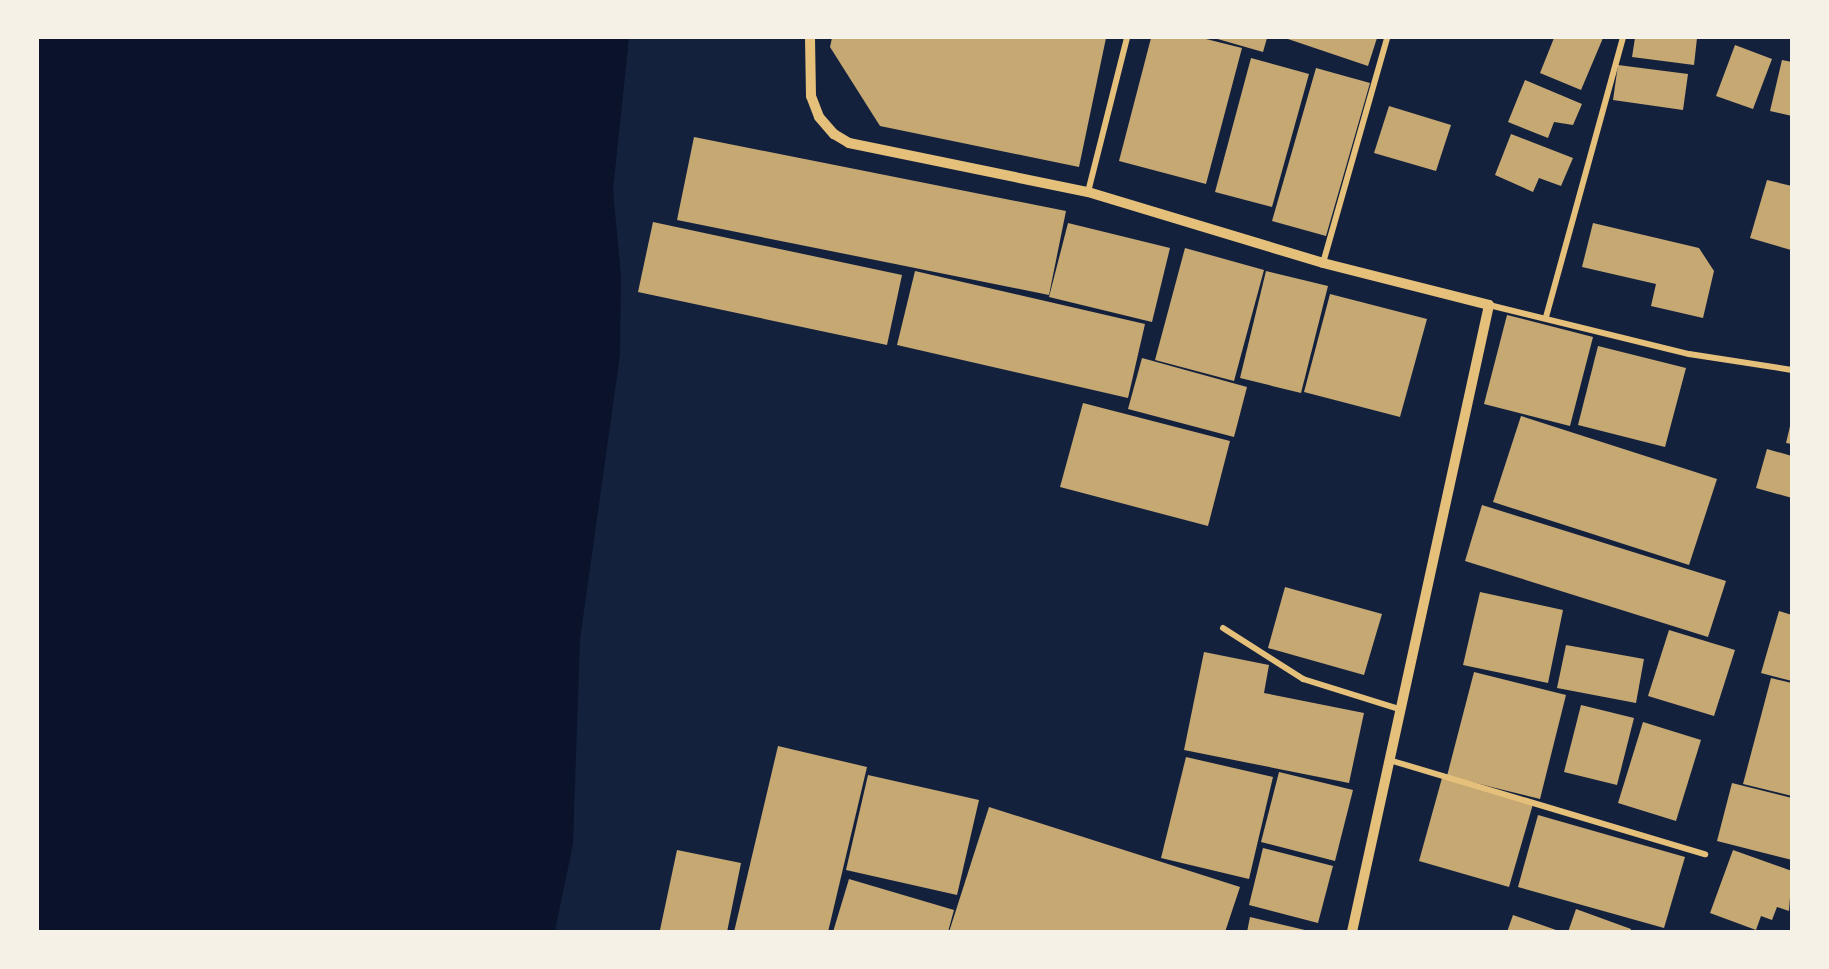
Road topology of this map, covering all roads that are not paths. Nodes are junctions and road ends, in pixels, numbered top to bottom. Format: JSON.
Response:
{"nodes":[{"id":1,"x":810,"y":38,"type":"edge"},
{"id":2,"x":1127,"y":38,"type":"edge"},
{"id":3,"x":1387,"y":38,"type":"edge"},
{"id":4,"x":1623,"y":38,"type":"edge"},
{"id":5,"x":1088,"y":192,"type":"junction"},
{"id":6,"x":1323,"y":263,"type":"junction"},
{"id":7,"x":1489,"y":305,"type":"junction"},
{"id":8,"x":1546,"y":317,"type":"junction"},
{"id":9,"x":1791,"y":370,"type":"edge"},
{"id":10,"x":1223,"y":628,"type":"dead end"},
{"id":11,"x":1399,"y":709,"type":"junction"},
{"id":12,"x":1389,"y":760,"type":"junction"},
{"id":13,"x":1705,"y":854,"type":"dead end"},
{"id":14,"x":1352,"y":932,"type":"edge"}],
"edges":[{"from":1,"to":5,"type":"street"},
{"from":2,"to":5,"type":"street"},
{"from":3,"to":6,"type":"street"},
{"from":4,"to":8,"type":"street"},
{"from":5,"to":6,"type":"street"},
{"from":6,"to":7,"type":"street"},
{"from":7,"to":8,"type":"street"},
{"from":7,"to":11,"type":"street"},
{"from":8,"to":9,"type":"street"},
{"from":10,"to":11,"type":"street"},
{"from":11,"to":12,"type":"street"},
{"from":12,"to":13,"type":"street"},
{"from":12,"to":14,"type":"street"}]}
